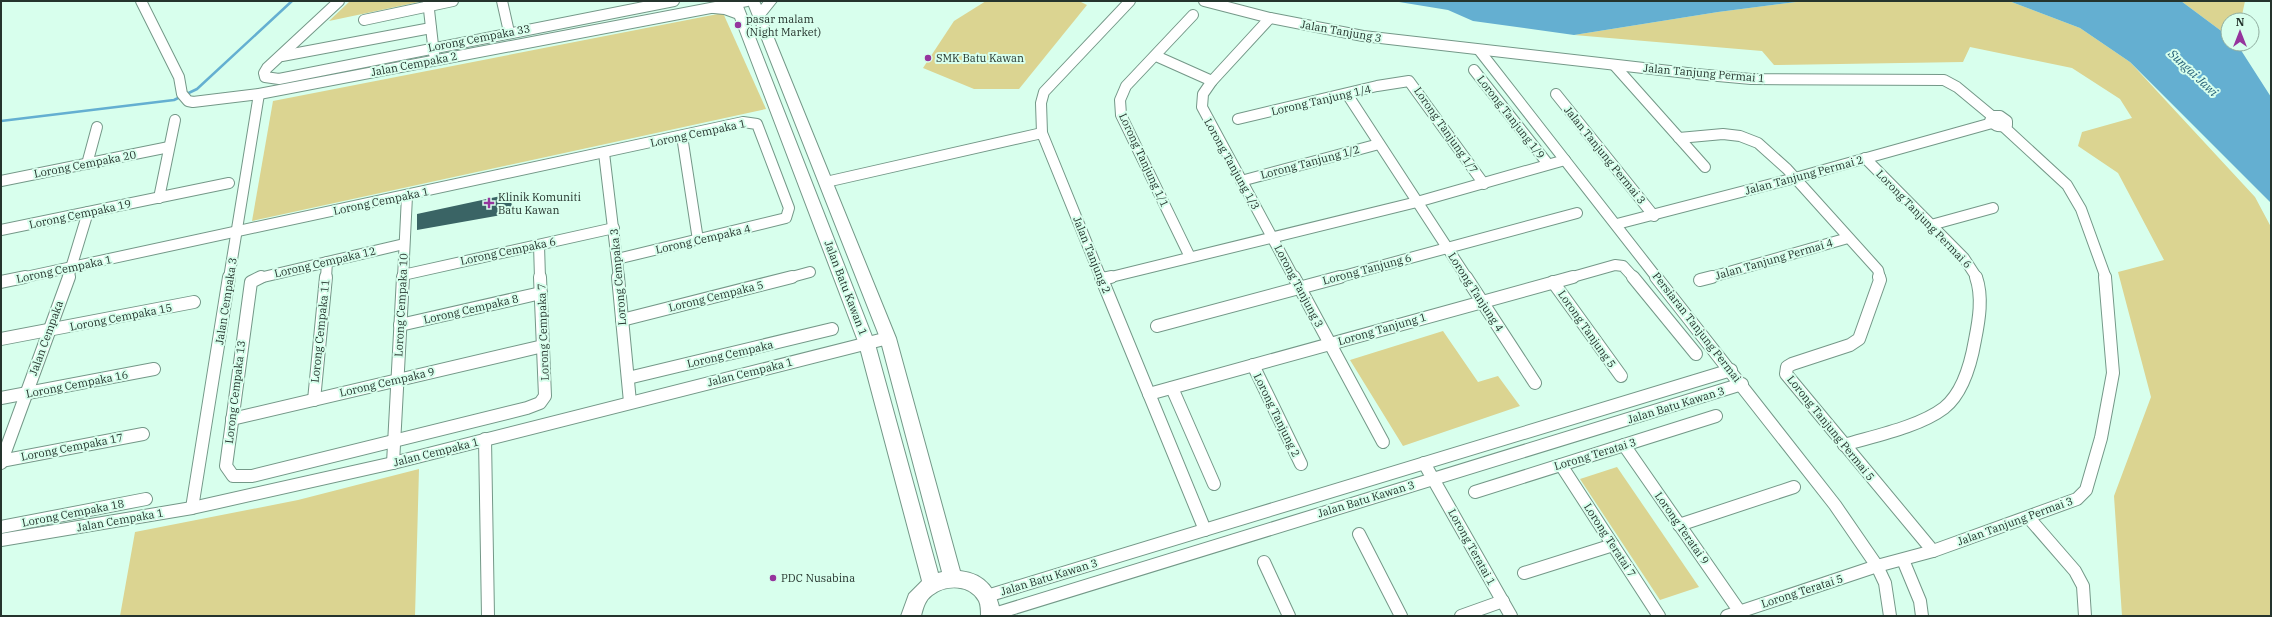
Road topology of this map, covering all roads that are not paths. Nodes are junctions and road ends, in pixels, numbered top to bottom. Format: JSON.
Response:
{"nodes":[{"id":1,"x":141,"y":1,"type":"edge"},
{"id":2,"x":339,"y":1,"type":"edge"},
{"id":3,"x":453,"y":1,"type":"edge"},
{"id":4,"x":502,"y":1,"type":"edge"},
{"id":5,"x":674,"y":1,"type":"edge"},
{"id":6,"x":753,"y":1,"type":"edge"},
{"id":7,"x":771,"y":1,"type":"edge"},
{"id":8,"x":1130,"y":1,"type":"edge"},
{"id":9,"x":1204,"y":1,"type":"edge"},
{"id":10,"x":428,"y":4,"type":"edge"},
{"id":11,"x":641,"y":4,"type":"edge"},
{"id":12,"x":737,"y":4,"type":"edge"},
{"id":13,"x":706,"y":6,"type":"edge"},
{"id":14,"x":759,"y":15,"type":"junction"},
{"id":15,"x":1193,"y":15,"type":"dead end"},
{"id":16,"x":1270,"y":18,"type":"junction"},
{"id":17,"x":364,"y":20,"type":"dead end"},
{"id":18,"x":431,"y":28,"type":"junction"},
{"id":19,"x":510,"y":32,"type":"junction"},
{"id":20,"x":433,"y":47,"type":"junction"},
{"id":21,"x":1479,"y":50,"type":"junction"},
{"id":22,"x":281,"y":56,"type":"junction"},
{"id":23,"x":1156,"y":56,"type":"junction"},
{"id":24,"x":434,"y":61,"type":"junction"},
{"id":25,"x":1615,"y":66,"type":"junction"},
{"id":26,"x":1474,"y":70,"type":"dead end"},
{"id":27,"x":1929,"y":79,"type":"joint"},
{"id":28,"x":1212,"y":81,"type":"junction"},
{"id":29,"x":1404,"y":81,"type":"joint"},
{"id":30,"x":259,"y":94,"type":"junction"},
{"id":31,"x":1347,"y":94,"type":"junction"},
{"id":32,"x":1556,"y":94,"type":"dead end"},
{"id":33,"x":1238,"y":119,"type":"dead end"},
{"id":34,"x":175,"y":120,"type":"dead end"},
{"id":35,"x":1996,"y":122,"type":"junction"},
{"id":36,"x":98,"y":127,"type":"dead end"},
{"id":37,"x":1042,"y":133,"type":"junction"},
{"id":38,"x":682,"y":136,"type":"junction"},
{"id":39,"x":1679,"y":138,"type":"junction"},
{"id":40,"x":1379,"y":144,"type":"junction"},
{"id":41,"x":169,"y":147,"type":"junction"},
{"id":42,"x":604,"y":153,"type":"junction"},
{"id":43,"x":1866,"y":158,"type":"junction"},
{"id":44,"x":1565,"y":160,"type":"junction"},
{"id":45,"x":87,"y":164,"type":"junction"},
{"id":46,"x":1548,"y":164,"type":"junction"},
{"id":47,"x":1705,"y":167,"type":"dead end"},
{"id":48,"x":1795,"y":178,"type":"junction"},
{"id":49,"x":1,"y":181,"type":"edge"},
{"id":50,"x":1241,"y":181,"type":"junction"},
{"id":51,"x":826,"y":182,"type":"junction"},
{"id":52,"x":228,"y":183,"type":"dead end"},
{"id":53,"x":1484,"y":184,"type":"junction"},
{"id":54,"x":407,"y":196,"type":"junction"},
{"id":55,"x":159,"y":198,"type":"junction"},
{"id":56,"x":1417,"y":202,"type":"junction"},
{"id":57,"x":1993,"y":208,"type":"dead end"},
{"id":58,"x":88,"y":212,"type":"junction"},
{"id":59,"x":1576,"y":213,"type":"dead end"},
{"id":60,"x":788,"y":215,"type":"joint"},
{"id":61,"x":1654,"y":216,"type":"junction"},
{"id":62,"x":1617,"y":224,"type":"junction"},
{"id":63,"x":1931,"y":225,"type":"junction"},
{"id":64,"x":614,"y":228,"type":"junction"},
{"id":65,"x":1,"y":230,"type":"edge"},
{"id":66,"x":238,"y":232,"type":"junction"},
{"id":67,"x":1272,"y":236,"type":"junction"},
{"id":68,"x":1848,"y":238,"type":"junction"},
{"id":69,"x":698,"y":240,"type":"junction"},
{"id":70,"x":404,"y":244,"type":"junction"},
{"id":71,"x":539,"y":244,"type":"junction"},
{"id":72,"x":1447,"y":248,"type":"junction"},
{"id":73,"x":1190,"y":257,"type":"junction"},
{"id":74,"x":617,"y":259,"type":"junction"},
{"id":75,"x":327,"y":262,"type":"junction"},
{"id":76,"x":72,"y":268,"type":"junction"},
{"id":77,"x":810,"y":272,"type":"dead end"},
{"id":78,"x":403,"y":275,"type":"junction"},
{"id":79,"x":1102,"y":279,"type":"junction"},
{"id":80,"x":1700,"y":280,"type":"dead end"},
{"id":81,"x":1,"y":282,"type":"edge"},
{"id":82,"x":1553,"y":282,"type":"junction"},
{"id":83,"x":249,"y":286,"type":"joint"},
{"id":84,"x":1299,"y":288,"type":"junction"},
{"id":85,"x":541,"y":293,"type":"junction"},
{"id":86,"x":194,"y":302,"type":"dead end"},
{"id":87,"x":1482,"y":302,"type":"junction"},
{"id":88,"x":622,"y":320,"type":"junction"},
{"id":89,"x":400,"y":325,"type":"junction"},
{"id":90,"x":1157,"y":326,"type":"dead end"},
{"id":91,"x":832,"y":329,"type":"dead end"},
{"id":92,"x":49,"y":330,"type":"junction"},
{"id":93,"x":888,"y":338,"type":"junction"},
{"id":94,"x":1,"y":340,"type":"edge"},
{"id":95,"x":867,"y":344,"type":"junction"},
{"id":96,"x":1330,"y":344,"type":"junction"},
{"id":97,"x":543,"y":346,"type":"junction"},
{"id":98,"x":1696,"y":354,"type":"dead end"},
{"id":99,"x":1253,"y":365,"type":"junction"},
{"id":100,"x":154,"y":369,"type":"dead end"},
{"id":101,"x":1731,"y":370,"type":"junction"},
{"id":102,"x":1621,"y":376,"type":"dead end"},
{"id":103,"x":628,"y":378,"type":"junction"},
{"id":104,"x":397,"y":380,"type":"junction"},
{"id":105,"x":1535,"y":383,"type":"dead end"},
{"id":106,"x":1742,"y":384,"type":"junction"},
{"id":107,"x":1172,"y":388,"type":"junction"},
{"id":108,"x":26,"y":393,"type":"junction"},
{"id":109,"x":1149,"y":394,"type":"junction"},
{"id":110,"x":1,"y":398,"type":"edge"},
{"id":111,"x":314,"y":400,"type":"junction"},
{"id":112,"x":630,"y":402,"type":"junction"},
{"id":113,"x":527,"y":408,"type":"joint"},
{"id":114,"x":1716,"y":416,"type":"dead end"},
{"id":115,"x":232,"y":419,"type":"junction"},
{"id":116,"x":143,"y":434,"type":"dead end"},
{"id":117,"x":485,"y":439,"type":"junction"},
{"id":118,"x":394,"y":442,"type":"junction"},
{"id":119,"x":1383,"y":442,"type":"dead end"},
{"id":120,"x":1624,"y":445,"type":"junction"},
{"id":121,"x":1844,"y":445,"type":"junction"},
{"id":122,"x":1,"y":461,"type":"edge"},
{"id":123,"x":392,"y":463,"type":"junction"},
{"id":124,"x":1424,"y":463,"type":"junction"},
{"id":125,"x":1301,"y":464,"type":"dead end"},
{"id":126,"x":1561,"y":465,"type":"junction"},
{"id":127,"x":252,"y":476,"type":"joint"},
{"id":128,"x":1434,"y":479,"type":"junction"},
{"id":129,"x":1214,"y":484,"type":"dead end"},
{"id":130,"x":1794,"y":487,"type":"dead end"},
{"id":131,"x":1475,"y":492,"type":"dead end"},
{"id":132,"x":146,"y":499,"type":"dead end"},
{"id":133,"x":192,"y":508,"type":"junction"},
{"id":134,"x":2029,"y":518,"type":"junction"},
{"id":135,"x":1679,"y":525,"type":"junction"},
{"id":136,"x":1,"y":528,"type":"edge"},
{"id":137,"x":1205,"y":530,"type":"junction"},
{"id":138,"x":1359,"y":534,"type":"dead end"},
{"id":139,"x":1,"y":540,"type":"edge"},
{"id":140,"x":1613,"y":545,"type":"junction"},
{"id":141,"x":1933,"y":551,"type":"junction"},
{"id":142,"x":1903,"y":560,"type":"junction"},
{"id":143,"x":1264,"y":562,"type":"dead end"},
{"id":144,"x":1877,"y":566,"type":"junction"},
{"id":145,"x":1524,"y":573,"type":"dead end"},
{"id":146,"x":953,"y":578,"type":"junction"},
{"id":147,"x":932,"y":584,"type":"junction"},
{"id":148,"x":987,"y":596,"type":"junction"},
{"id":149,"x":1503,"y":601,"type":"junction"},
{"id":150,"x":1740,"y":612,"type":"junction"},
{"id":151,"x":907,"y":614,"type":"edge"},
{"id":152,"x":991,"y":615,"type":"edge"},
{"id":153,"x":488,"y":616,"type":"edge"},
{"id":154,"x":1288,"y":616,"type":"edge"},
{"id":155,"x":1401,"y":616,"type":"edge"},
{"id":156,"x":1461,"y":616,"type":"edge"},
{"id":157,"x":1511,"y":616,"type":"edge"},
{"id":158,"x":1659,"y":616,"type":"edge"},
{"id":159,"x":1727,"y":616,"type":"edge"},
{"id":160,"x":1890,"y":616,"type":"edge"},
{"id":161,"x":1922,"y":616,"type":"edge"},
{"id":162,"x":2085,"y":616,"type":"edge"}],
"edges":[{"from":1,"to":30,"type":"street","name":"Jalan Cempaka 2"},
{"from":2,"to":22,"type":"street"},
{"from":3,"to":10,"type":"street"},
{"from":4,"to":19,"type":"street"},
{"from":5,"to":11,"type":"street","name":"Lorong Cempaka 33"},
{"from":6,"to":14,"type":"street","name":"Jalan Batu Kawan 1"},
{"from":7,"to":14,"type":"street"},
{"from":8,"to":37,"type":"street","name":"Jalan Tanjung 2"},
{"from":9,"to":16,"type":"street","name":"Jalan Tanjung 3"},
{"from":10,"to":17,"type":"street"},
{"from":10,"to":18,"type":"street"},
{"from":11,"to":19,"type":"street","name":"Lorong Cempaka 33"},
{"from":12,"to":13,"type":"street","name":"Jalan Cempaka 2"},
{"from":12,"to":13,"type":"street"},
{"from":12,"to":95,"type":"street","name":"Jalan Batu Kawan 1"},
{"from":13,"to":24,"type":"street","name":"Jalan Cempaka 2"},
{"from":14,"to":51,"type":"street","name":"Jalan Batu Kawan 1"},
{"from":15,"to":23,"type":"street","name":"Lorong Tanjung 1/1"},
{"from":16,"to":21,"type":"street","name":"Jalan Tanjung 3"},
{"from":16,"to":28,"type":"street","name":"Lorong Tanjung 1/3"},
{"from":18,"to":20,"type":"street"},
{"from":18,"to":22,"type":"street"},
{"from":19,"to":20,"type":"street","name":"Lorong Cempaka 33"},
{"from":20,"to":22,"type":"street","name":"Lorong Cempaka 33"},
{"from":20,"to":24,"type":"street"},
{"from":21,"to":25,"type":"street","name":"Jalan Tanjung Permai 1"},
{"from":21,"to":44,"type":"street","name":"Persiaran Tanjung Permai"},
{"from":23,"to":28,"type":"street"},
{"from":23,"to":73,"type":"street","name":"Lorong Tanjung 1/1"},
{"from":24,"to":30,"type":"street","name":"Jalan Cempaka 2"},
{"from":25,"to":27,"type":"street","name":"Jalan Tanjung Permai 1"},
{"from":25,"to":39,"type":"street"},
{"from":26,"to":46,"type":"street","name":"Lorong Tanjung 1/9"},
{"from":27,"to":35,"type":"street","name":"Jalan Tanjung Permai 3"},
{"from":28,"to":50,"type":"street","name":"Lorong Tanjung 1/3"},
{"from":29,"to":31,"type":"street","name":"Lorong Tanjung 1/4"},
{"from":29,"to":53,"type":"street","name":"Lorong Tanjung 1/7"},
{"from":30,"to":66,"type":"street","name":"Jalan Cempaka 3"},
{"from":31,"to":33,"type":"street","name":"Lorong Tanjung 1/4"},
{"from":31,"to":40,"type":"street","name":"Lorong Tanjung 4"},
{"from":32,"to":61,"type":"street","name":"Jalan Tanjung Permai 3"},
{"from":34,"to":41,"type":"street"},
{"from":35,"to":43,"type":"street","name":"Jalan Tanjung Permai 2"},
{"from":35,"to":134,"type":"street","name":"Jalan Tanjung Permai 3"},
{"from":36,"to":45,"type":"street"},
{"from":37,"to":51,"type":"street"},
{"from":37,"to":79,"type":"street","name":"Jalan Tanjung 2"},
{"from":38,"to":42,"type":"street","name":"Lorong Cempaka 1"},
{"from":38,"to":60,"type":"street","name":"Lorong Cempaka 1"},
{"from":38,"to":69,"type":"street"},
{"from":39,"to":47,"type":"street"},
{"from":39,"to":48,"type":"street","name":"Lorong Tanjung Permai 5"},
{"from":40,"to":50,"type":"street","name":"Lorong Tanjung 1/2"},
{"from":40,"to":56,"type":"street","name":"Lorong Tanjung 4"},
{"from":41,"to":45,"type":"street","name":"Lorong Cempaka 20"},
{"from":41,"to":55,"type":"street"},
{"from":42,"to":54,"type":"street","name":"Lorong Cempaka 1"},
{"from":42,"to":64,"type":"street","name":"Lorong Cempaka 3"},
{"from":43,"to":48,"type":"street","name":"Jalan Tanjung Permai 2"},
{"from":43,"to":63,"type":"street","name":"Lorong Tanjung Permai 6"},
{"from":44,"to":46,"type":"street"},
{"from":44,"to":62,"type":"street","name":"Persiaran Tanjung Permai"},
{"from":45,"to":49,"type":"street","name":"Lorong Cempaka 20"},
{"from":46,"to":53,"type":"street"},
{"from":48,"to":61,"type":"street","name":"Jalan Tanjung Permai 2"},
{"from":48,"to":68,"type":"street","name":"Lorong Tanjung Permai 5"},
{"from":50,"to":67,"type":"street","name":"Lorong Tanjung 1/3"},
{"from":51,"to":93,"type":"street","name":"Jalan Batu Kawan 1"},
{"from":52,"to":55,"type":"street","name":"Lorong Cempaka 19"},
{"from":53,"to":56,"type":"street"},
{"from":54,"to":66,"type":"street","name":"Lorong Cempaka 1"},
{"from":54,"to":70,"type":"street","name":"Lorong Cempaka 10"},
{"from":55,"to":58,"type":"street","name":"Lorong Cempaka 19"},
{"from":56,"to":67,"type":"street"},
{"from":56,"to":72,"type":"street","name":"Lorong Tanjung 4"},
{"from":57,"to":63,"type":"street"},
{"from":58,"to":65,"type":"street","name":"Lorong Cempaka 19"},
{"from":58,"to":76,"type":"street","name":"Jalan Cempaka"},
{"from":59,"to":72,"type":"street","name":"Lorong Tanjung 6"},
{"from":60,"to":69,"type":"street","name":"Lorong Cempaka 4"},
{"from":61,"to":62,"type":"street","name":"Jalan Tanjung Permai 2"},
{"from":62,"to":101,"type":"street","name":"Persiaran Tanjung Permai"},
{"from":63,"to":121,"type":"street","name":"Lorong Tanjung Permai 6"},
{"from":64,"to":71,"type":"street","name":"Lorong Cempaka 6"},
{"from":64,"to":74,"type":"street","name":"Lorong Cempaka 3"},
{"from":66,"to":76,"type":"street","name":"Lorong Cempaka 1"},
{"from":66,"to":133,"type":"street","name":"Jalan Cempaka 3"},
{"from":67,"to":73,"type":"street"},
{"from":67,"to":84,"type":"street","name":"Lorong Tanjung 3"},
{"from":68,"to":80,"type":"street","name":"Jalan Tanjung Permai 4"},
{"from":68,"to":121,"type":"street","name":"Lorong Tanjung Permai 5"},
{"from":69,"to":74,"type":"street","name":"Lorong Cempaka 4"},
{"from":70,"to":75,"type":"street","name":"Lorong Cempaka 12"},
{"from":70,"to":78,"type":"street","name":"Lorong Cempaka 10"},
{"from":71,"to":78,"type":"street","name":"Lorong Cempaka 6"},
{"from":71,"to":85,"type":"street","name":"Lorong Cempaka 7"},
{"from":72,"to":84,"type":"street","name":"Lorong Tanjung 6"},
{"from":72,"to":87,"type":"street","name":"Lorong Tanjung 4"},
{"from":73,"to":79,"type":"street"},
{"from":74,"to":88,"type":"street","name":"Lorong Cempaka 3"},
{"from":75,"to":83,"type":"street","name":"Lorong Cempaka 12"},
{"from":75,"to":111,"type":"street","name":"Lorong Cempaka 11"},
{"from":76,"to":81,"type":"street","name":"Lorong Cempaka 1"},
{"from":76,"to":92,"type":"street","name":"Jalan Cempaka"},
{"from":77,"to":88,"type":"street","name":"Lorong Cempaka 5"},
{"from":78,"to":89,"type":"street","name":"Lorong Cempaka 10"},
{"from":79,"to":109,"type":"street","name":"Jalan Tanjung 2"},
{"from":82,"to":87,"type":"street","name":"Lorong Tanjung 1"},
{"from":82,"to":98,"type":"street","name":"Lorong Tanjung 1"},
{"from":82,"to":102,"type":"street","name":"Lorong Tanjung 5"},
{"from":83,"to":115,"type":"street","name":"Lorong Cempaka 13"},
{"from":84,"to":90,"type":"street","name":"Lorong Tanjung 6"},
{"from":84,"to":96,"type":"street","name":"Lorong Tanjung 3"},
{"from":85,"to":89,"type":"street","name":"Lorong Cempaka 8"},
{"from":85,"to":97,"type":"street","name":"Lorong Cempaka 7"},
{"from":86,"to":92,"type":"street","name":"Lorong Cempaka 15"},
{"from":87,"to":96,"type":"street","name":"Lorong Tanjung 1"},
{"from":87,"to":105,"type":"street","name":"Lorong Tanjung 4"},
{"from":88,"to":103,"type":"street","name":"Lorong Cempaka 3"},
{"from":89,"to":104,"type":"street","name":"Lorong Cempaka 10"},
{"from":91,"to":103,"type":"street","name":"Lorong Cempaka"},
{"from":92,"to":94,"type":"street","name":"Lorong Cempaka 15"},
{"from":92,"to":108,"type":"street","name":"Jalan Cempaka"},
{"from":93,"to":95,"type":"street","name":"Jalan Cempaka 1"},
{"from":93,"to":146,"type":"street","name":"Jalan Batu Kawan 1"},
{"from":95,"to":112,"type":"street","name":"Jalan Cempaka 1"},
{"from":95,"to":147,"type":"street","name":"Jalan Batu Kawan 1"},
{"from":96,"to":99,"type":"street","name":"Lorong Tanjung 1"},
{"from":96,"to":119,"type":"street","name":"Lorong Tanjung 3"},
{"from":97,"to":104,"type":"street","name":"Lorong Cempaka 9"},
{"from":97,"to":113,"type":"street","name":"Lorong Cempaka 7"},
{"from":99,"to":107,"type":"street","name":"Lorong Tanjung 1"},
{"from":99,"to":125,"type":"street","name":"Lorong Tanjung 2"},
{"from":100,"to":108,"type":"street","name":"Lorong Cempaka 16"},
{"from":101,"to":106,"type":"street","name":"Persiaran Tanjung Permai"},
{"from":101,"to":124,"type":"street","name":"Jalan Batu Kawan 3"},
{"from":103,"to":112,"type":"street","name":"Lorong Cempaka 3"},
{"from":104,"to":111,"type":"street","name":"Lorong Cempaka 9"},
{"from":104,"to":118,"type":"street","name":"Lorong Cempaka 10"},
{"from":106,"to":128,"type":"street","name":"Jalan Batu Kawan 3"},
{"from":106,"to":144,"type":"street","name":"Persiaran Tanjung Permai"},
{"from":107,"to":109,"type":"street","name":"Lorong Tanjung 1"},
{"from":107,"to":129,"type":"street"},
{"from":108,"to":110,"type":"street","name":"Lorong Cempaka 16"},
{"from":108,"to":122,"type":"street","name":"Jalan Cempaka"},
{"from":109,"to":137,"type":"street","name":"Jalan Tanjung 2"},
{"from":111,"to":115,"type":"street","name":"Lorong Cempaka 9"},
{"from":112,"to":117,"type":"street","name":"Jalan Cempaka 1"},
{"from":113,"to":118,"type":"street","name":"Jalan Cempaka 1"},
{"from":114,"to":120,"type":"street","name":"Lorong Teratai 3"},
{"from":115,"to":127,"type":"street","name":"Lorong Cempaka 13"},
{"from":116,"to":122,"type":"street","name":"Lorong Cempaka 17"},
{"from":117,"to":123,"type":"street","name":"Jalan Cempaka 1"},
{"from":117,"to":153,"type":"street"},
{"from":118,"to":123,"type":"street","name":"Lorong Cempaka 10"},
{"from":118,"to":127,"type":"street","name":"Jalan Cempaka 1"},
{"from":120,"to":126,"type":"street","name":"Lorong Teratai 3"},
{"from":120,"to":135,"type":"street","name":"Lorong Teratai 9"},
{"from":121,"to":141,"type":"street","name":"Lorong Tanjung Permai 5"},
{"from":123,"to":133,"type":"street","name":"Jalan Cempaka 1"},
{"from":124,"to":128,"type":"street","name":"Lorong Teratai 1"},
{"from":124,"to":137,"type":"street","name":"Jalan Batu Kawan 3"},
{"from":126,"to":131,"type":"street","name":"Lorong Teratai 3"},
{"from":126,"to":140,"type":"street","name":"Lorong Teratai 7"},
{"from":128,"to":149,"type":"street","name":"Lorong Teratai 1"},
{"from":128,"to":152,"type":"street","name":"Jalan Batu Kawan 3"},
{"from":130,"to":135,"type":"street"},
{"from":132,"to":136,"type":"street","name":"Lorong Cempaka 18"},
{"from":133,"to":139,"type":"street","name":"Jalan Cempaka 1"},
{"from":134,"to":141,"type":"street","name":"Jalan Tanjung Permai 3"},
{"from":134,"to":162,"type":"street"},
{"from":135,"to":150,"type":"street","name":"Lorong Teratai 9"},
{"from":137,"to":148,"type":"street","name":"Jalan Batu Kawan 3"},
{"from":138,"to":155,"type":"street"},
{"from":140,"to":145,"type":"street"},
{"from":140,"to":158,"type":"street","name":"Lorong Teratai 7"},
{"from":141,"to":142,"type":"street","name":"Jalan Tanjung Permai 3"},
{"from":142,"to":144,"type":"street","name":"Jalan Tanjung Permai 3"},
{"from":142,"to":161,"type":"street"},
{"from":143,"to":154,"type":"street"},
{"from":144,"to":150,"type":"street","name":"Lorong Teratai 5"},
{"from":144,"to":160,"type":"street","name":"Persiaran Tanjung Permai"},
{"from":146,"to":147,"type":"street"},
{"from":146,"to":148,"type":"street"},
{"from":147,"to":151,"type":"street"},
{"from":148,"to":152,"type":"street"},
{"from":149,"to":156,"type":"street"},
{"from":149,"to":157,"type":"street","name":"Lorong Teratai 1"},
{"from":150,"to":159,"type":"street","name":"Lorong Teratai 5"}]}
